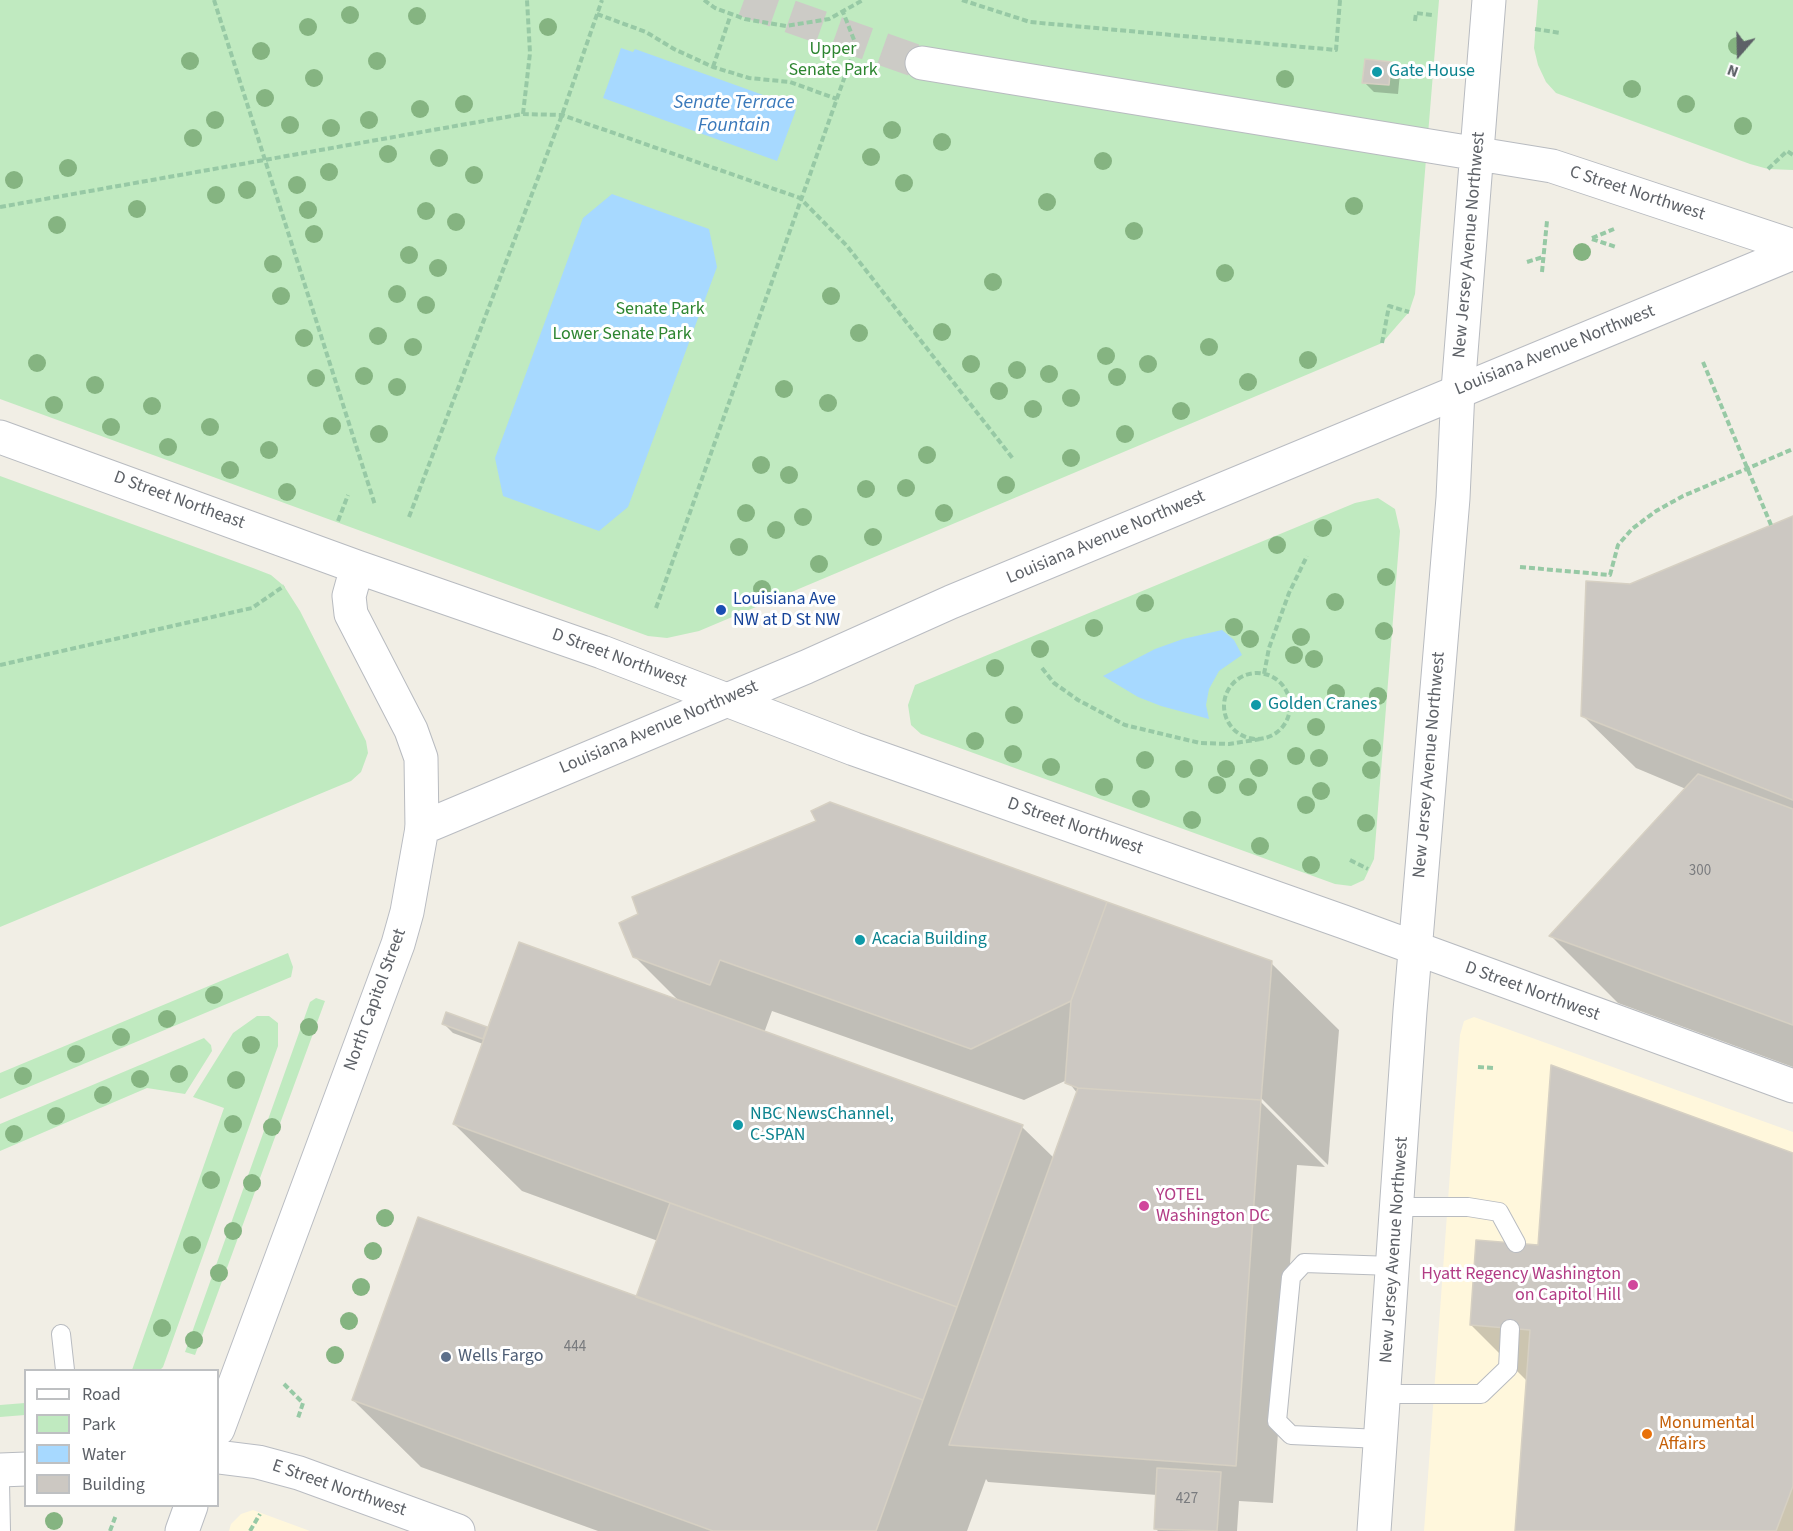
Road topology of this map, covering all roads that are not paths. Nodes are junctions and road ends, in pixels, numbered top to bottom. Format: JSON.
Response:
{"nodes":[{"id":1,"x":1490,"y":0,"type":"edge"},
{"id":2,"x":922,"y":63,"type":"tunnel mouth"},
{"id":3,"x":1479,"y":152,"type":"junction"},
{"id":4,"x":1793,"y":246,"type":"edge"},
{"id":5,"x":1793,"y":253,"type":"edge"},
{"id":6,"x":1458,"y":390,"type":"junction"},
{"id":7,"x":0,"y":437,"type":"edge"},
{"id":8,"x":357,"y":567,"type":"junction"},
{"id":9,"x":728,"y":700,"type":"junction"},
{"id":10,"x":422,"y":828,"type":"junction"},
{"id":11,"x":1416,"y":949,"type":"junction"},
{"id":12,"x":1793,"y":1086,"type":"edge"},
{"id":13,"x":1397,"y":1207,"type":"junction"},
{"id":14,"x":1516,"y":1243,"type":"dead end"},
{"id":15,"x":1393,"y":1266,"type":"junction"},
{"id":16,"x":1510,"y":1329,"type":"dead end"},
{"id":17,"x":61,"y":1334,"type":"dead end"},
{"id":18,"x":65,"y":1369,"type":"edge"},
{"id":19,"x":1385,"y":1394,"type":"junction"},
{"id":20,"x":219,"y":1426,"type":"edge"},
{"id":21,"x":1382,"y":1439,"type":"junction"},
{"id":22,"x":219,"y":1457,"type":"edge"},
{"id":23,"x":24,"y":1469,"type":"edge"},
{"id":24,"x":0,"y":1470,"type":"edge"},
{"id":25,"x":0,"y":1482,"type":"edge"},
{"id":26,"x":191,"y":1507,"type":"edge"},
{"id":27,"x":2,"y":1531,"type":"edge"},
{"id":28,"x":182,"y":1531,"type":"edge"},
{"id":29,"x":458,"y":1531,"type":"edge"},
{"id":30,"x":1374,"y":1531,"type":"edge"}],
"edges":[{"from":1,"to":3,"type":"street","name":"New Jersey Avenue Northwest"},
{"from":2,"to":3,"type":"street","name":"C Street Northwest"},
{"from":3,"to":4,"type":"street","name":"C Street Northwest"},
{"from":3,"to":6,"type":"street","name":"New Jersey Avenue Northwest"},
{"from":5,"to":6,"type":"street","name":"Louisiana Avenue Northwest"},
{"from":6,"to":9,"type":"street","name":"Louisiana Avenue Northwest"},
{"from":6,"to":11,"type":"street","name":"New Jersey Avenue Northwest"},
{"from":7,"to":8,"type":"street","name":"D Street Northeast"},
{"from":8,"to":9,"type":"street","name":"D Street Northwest"},
{"from":8,"to":10,"type":"street","name":"North Capitol Street"},
{"from":9,"to":10,"type":"street","name":"Louisiana Avenue Northwest"},
{"from":9,"to":11,"type":"street","name":"D Street Northwest"},
{"from":10,"to":20,"type":"street","name":"North Capitol Street"},
{"from":11,"to":12,"type":"street","name":"D Street Northwest"},
{"from":11,"to":13,"type":"street","name":"New Jersey Avenue Northwest"},
{"from":13,"to":14,"type":"lane"},
{"from":13,"to":15,"type":"street","name":"New Jersey Avenue Northwest"},
{"from":15,"to":19,"type":"street","name":"New Jersey Avenue Northwest"},
{"from":15,"to":21,"type":"lane"},
{"from":16,"to":19,"type":"lane"},
{"from":17,"to":18,"type":"lane"},
{"from":19,"to":21,"type":"street","name":"New Jersey Avenue Northwest"},
{"from":21,"to":30,"type":"street","name":"New Jersey Avenue Northwest"},
{"from":22,"to":29,"type":"street","name":"E Street Northwest"},
{"from":23,"to":24,"type":"street"},
{"from":25,"to":27,"type":"lane"},
{"from":26,"to":28,"type":"street"}]}
